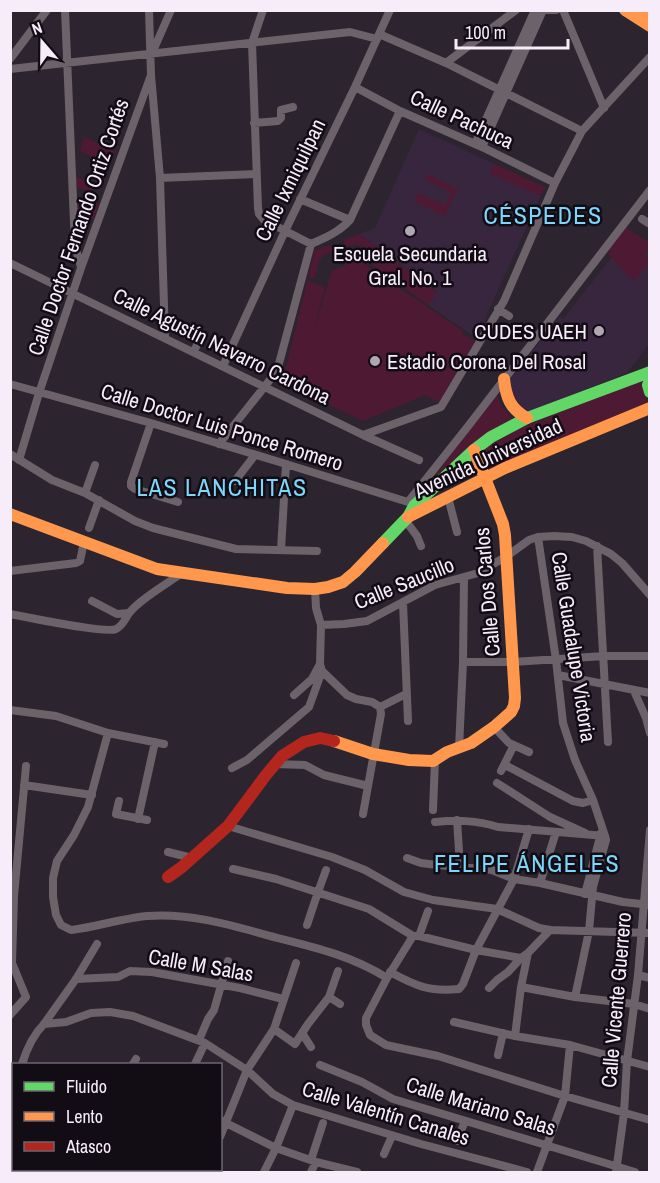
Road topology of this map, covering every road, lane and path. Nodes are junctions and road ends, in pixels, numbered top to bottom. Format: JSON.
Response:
{"nodes":[{"id":1,"x":46,"y":10,"type":"edge"},
{"id":2,"x":65,"y":10,"type":"edge"},
{"id":3,"x":149,"y":10,"type":"edge"},
{"id":4,"x":171,"y":10,"type":"edge"},
{"id":5,"x":263,"y":10,"type":"edge"},
{"id":6,"x":390,"y":10,"type":"edge"},
{"id":7,"x":516,"y":10,"type":"edge"},
{"id":8,"x":534,"y":10,"type":"edge"},
{"id":9,"x":544,"y":10,"type":"edge"},
{"id":10,"x":556,"y":10,"type":"edge"},
{"id":11,"x":563,"y":10,"type":"edge"},
{"id":12,"x":625,"y":10,"type":"edge"},
{"id":13,"x":643,"y":10,"type":"edge"},
{"id":14,"x":650,"y":15,"type":"edge"},
{"id":15,"x":650,"y":26,"type":"edge"},
{"id":16,"x":378,"y":36,"type":"junction"},
{"id":17,"x":252,"y":43,"type":"junction"},
{"id":18,"x":151,"y":54,"type":"junction"},
{"id":19,"x":650,"y":57,"type":"edge"},
{"id":20,"x":10,"y":60,"type":"edge"},
{"id":21,"x":68,"y":62,"type":"junction"},
{"id":22,"x":446,"y":63,"type":"junction"},
{"id":23,"x":10,"y":69,"type":"edge"},
{"id":24,"x":151,"y":75,"type":"junction"},
{"id":25,"x":355,"y":87,"type":"junction"},
{"id":26,"x":502,"y":92,"type":"junction"},
{"id":27,"x":293,"y":107,"type":"dead end"},
{"id":28,"x":604,"y":108,"type":"junction"},
{"id":29,"x":400,"y":111,"type":"junction"},
{"id":30,"x":254,"y":123,"type":"junction"},
{"id":31,"x":582,"y":131,"type":"junction"},
{"id":32,"x":478,"y":146,"type":"junction"},
{"id":33,"x":256,"y":174,"type":"junction"},
{"id":34,"x":160,"y":178,"type":"junction"},
{"id":35,"x":555,"y":183,"type":"junction"},
{"id":36,"x":650,"y":190,"type":"edge"},
{"id":37,"x":300,"y":199,"type":"junction"},
{"id":38,"x":350,"y":220,"type":"junction"},
{"id":39,"x":285,"y":231,"type":"junction"},
{"id":40,"x":311,"y":244,"type":"junction"},
{"id":41,"x":10,"y":263,"type":"edge"},
{"id":42,"x":81,"y":268,"type":"junction"},
{"id":43,"x":73,"y":293,"type":"junction"},
{"id":44,"x":498,"y":309,"type":"junction"},
{"id":45,"x":509,"y":316,"type":"dead end"},
{"id":46,"x":165,"y":337,"type":"junction"},
{"id":47,"x":201,"y":337,"type":"dead end"},
{"id":48,"x":194,"y":351,"type":"junction"},
{"id":49,"x":223,"y":366,"type":"junction"},
{"id":50,"x":650,"y":372,"type":"edge"},
{"id":51,"x":504,"y":379,"type":"junction"},
{"id":52,"x":650,"y":381,"type":"edge"},
{"id":53,"x":10,"y":384,"type":"edge"},
{"id":54,"x":265,"y":387,"type":"junction"},
{"id":55,"x":650,"y":392,"type":"edge"},
{"id":56,"x":39,"y":393,"type":"junction"},
{"id":57,"x":650,"y":408,"type":"edge"},
{"id":58,"x":527,"y":418,"type":"junction"},
{"id":59,"x":151,"y":423,"type":"junction"},
{"id":60,"x":363,"y":435,"type":"junction"},
{"id":61,"x":219,"y":444,"type":"junction"},
{"id":62,"x":474,"y":450,"type":"junction"},
{"id":63,"x":10,"y":454,"type":"edge"},
{"id":64,"x":255,"y":454,"type":"junction"},
{"id":65,"x":19,"y":460,"type":"junction"},
{"id":66,"x":419,"y":460,"type":"dead end"},
{"id":67,"x":286,"y":464,"type":"junction"},
{"id":68,"x":95,"y":465,"type":"dead end"},
{"id":69,"x":486,"y":477,"type":"junction"},
{"id":70,"x":235,"y":481,"type":"dead end"},
{"id":71,"x":85,"y":493,"type":"junction"},
{"id":72,"x":448,"y":497,"type":"junction"},
{"id":73,"x":99,"y":500,"type":"junction"},
{"id":74,"x":178,"y":501,"type":"dead end"},
{"id":75,"x":411,"y":511,"type":"junction"},
{"id":76,"x":10,"y":514,"type":"edge"},
{"id":77,"x":89,"y":528,"type":"dead end"},
{"id":78,"x":457,"y":532,"type":"dead end"},
{"id":79,"x":538,"y":537,"type":"junction"},
{"id":80,"x":84,"y":542,"type":"junction"},
{"id":81,"x":421,"y":546,"type":"dead end"},
{"id":82,"x":597,"y":546,"type":"junction"},
{"id":83,"x":281,"y":550,"type":"junction"},
{"id":84,"x":317,"y":550,"type":"dead end"},
{"id":85,"x":507,"y":556,"type":"junction"},
{"id":86,"x":10,"y":571,"type":"edge"},
{"id":87,"x":182,"y":573,"type":"junction"},
{"id":88,"x":464,"y":578,"type":"junction"},
{"id":89,"x":315,"y":589,"type":"junction"},
{"id":90,"x":650,"y":595,"type":"edge"},
{"id":91,"x":92,"y":600,"type":"dead end"},
{"id":92,"x":403,"y":603,"type":"junction"},
{"id":93,"x":129,"y":613,"type":"junction"},
{"id":94,"x":10,"y":614,"type":"edge"},
{"id":95,"x":321,"y":625,"type":"junction"},
{"id":96,"x":604,"y":656,"type":"junction"},
{"id":97,"x":650,"y":656,"type":"edge"},
{"id":98,"x":556,"y":660,"type":"junction"},
{"id":99,"x":463,"y":662,"type":"junction"},
{"id":100,"x":513,"y":662,"type":"junction"},
{"id":101,"x":321,"y":667,"type":"junction"},
{"id":102,"x":558,"y":675,"type":"junction"},
{"id":103,"x":606,"y":685,"type":"junction"},
{"id":104,"x":634,"y":691,"type":"junction"},
{"id":105,"x":650,"y":693,"type":"edge"},
{"id":106,"x":406,"y":694,"type":"junction"},
{"id":107,"x":294,"y":696,"type":"dead end"},
{"id":108,"x":380,"y":707,"type":"junction"},
{"id":109,"x":10,"y":710,"type":"edge"},
{"id":110,"x":408,"y":722,"type":"dead end"},
{"id":111,"x":494,"y":727,"type":"junction"},
{"id":112,"x":108,"y":733,"type":"junction"},
{"id":113,"x":650,"y":733,"type":"edge"},
{"id":114,"x":608,"y":742,"type":"dead end"},
{"id":115,"x":514,"y":745,"type":"junction"},
{"id":116,"x":459,"y":748,"type":"junction"},
{"id":117,"x":529,"y":752,"type":"dead end"},
{"id":118,"x":373,"y":754,"type":"junction"},
{"id":119,"x":435,"y":760,"type":"junction"},
{"id":120,"x":275,"y":764,"type":"junction"},
{"id":121,"x":26,"y":766,"type":"dead end"},
{"id":122,"x":232,"y":768,"type":"dead end"},
{"id":123,"x":497,"y":783,"type":"dead end"},
{"id":124,"x":24,"y":785,"type":"junction"},
{"id":125,"x":368,"y":786,"type":"junction"},
{"id":126,"x":92,"y":795,"type":"junction"},
{"id":127,"x":593,"y":800,"type":"junction"},
{"id":128,"x":119,"y":801,"type":"dead end"},
{"id":129,"x":433,"y":810,"type":"dead end"},
{"id":130,"x":363,"y":814,"type":"dead end"},
{"id":131,"x":457,"y":820,"type":"junction"},
{"id":132,"x":435,"y":822,"type":"dead end"},
{"id":133,"x":228,"y":826,"type":"junction"},
{"id":134,"x":529,"y":829,"type":"junction"},
{"id":135,"x":650,"y":830,"type":"edge"},
{"id":136,"x":556,"y":832,"type":"junction"},
{"id":137,"x":602,"y":833,"type":"junction"},
{"id":138,"x":588,"y":835,"type":"junction"},
{"id":139,"x":649,"y":841,"type":"edge"},
{"id":140,"x":168,"y":852,"type":"dead end"},
{"id":141,"x":192,"y":858,"type":"junction"},
{"id":142,"x":407,"y":858,"type":"dead end"},
{"id":143,"x":460,"y":866,"type":"junction"},
{"id":144,"x":233,"y":869,"type":"dead end"},
{"id":145,"x":326,"y":870,"type":"dead end"},
{"id":146,"x":168,"y":877,"type":"dead end"},
{"id":147,"x":514,"y":879,"type":"junction"},
{"id":148,"x":540,"y":883,"type":"junction"},
{"id":149,"x":318,"y":892,"type":"junction"},
{"id":150,"x":588,"y":894,"type":"junction"},
{"id":151,"x":12,"y":896,"type":"edge"},
{"id":152,"x":646,"y":905,"type":"edge"},
{"id":153,"x":497,"y":909,"type":"junction"},
{"id":154,"x":428,"y":911,"type":"dead end"},
{"id":155,"x":307,"y":925,"type":"dead end"},
{"id":156,"x":550,"y":930,"type":"junction"},
{"id":157,"x":589,"y":931,"type":"junction"},
{"id":158,"x":645,"y":933,"type":"edge"},
{"id":159,"x":416,"y":936,"type":"junction"},
{"id":160,"x":97,"y":944,"type":"dead end"},
{"id":161,"x":476,"y":951,"type":"junction"},
{"id":162,"x":524,"y":955,"type":"junction"},
{"id":163,"x":228,"y":961,"type":"dead end"},
{"id":164,"x":296,"y":963,"type":"dead end"},
{"id":165,"x":338,"y":971,"type":"dead end"},
{"id":166,"x":388,"y":975,"type":"junction"},
{"id":167,"x":638,"y":975,"type":"junction"},
{"id":168,"x":650,"y":978,"type":"edge"},
{"id":169,"x":76,"y":979,"type":"junction"},
{"id":170,"x":221,"y":984,"type":"junction"},
{"id":171,"x":521,"y":987,"type":"junction"},
{"id":172,"x":489,"y":988,"type":"dead end"},
{"id":173,"x":329,"y":997,"type":"junction"},
{"id":174,"x":575,"y":997,"type":"junction"},
{"id":175,"x":283,"y":999,"type":"junction"},
{"id":176,"x":340,"y":1004,"type":"dead end"},
{"id":177,"x":634,"y":1004,"type":"junction"},
{"id":178,"x":650,"y":1009,"type":"edge"},
{"id":179,"x":10,"y":1015,"type":"edge"},
{"id":180,"x":454,"y":1022,"type":"dead end"},
{"id":181,"x":44,"y":1024,"type":"junction"},
{"id":182,"x":274,"y":1029,"type":"junction"},
{"id":183,"x":302,"y":1033,"type":"junction"},
{"id":184,"x":503,"y":1033,"type":"junction"},
{"id":185,"x":515,"y":1036,"type":"junction"},
{"id":186,"x":202,"y":1041,"type":"junction"},
{"id":187,"x":570,"y":1045,"type":"junction"},
{"id":188,"x":311,"y":1047,"type":"dead end"},
{"id":189,"x":498,"y":1054,"type":"dead end"},
{"id":190,"x":23,"y":1060,"type":"edge"},
{"id":191,"x":627,"y":1061,"type":"junction"},
{"id":192,"x":196,"y":1063,"type":"edge"},
{"id":193,"x":320,"y":1065,"type":"dead end"},
{"id":194,"x":650,"y":1067,"type":"edge"},
{"id":195,"x":247,"y":1070,"type":"junction"},
{"id":196,"x":565,"y":1096,"type":"junction"},
{"id":197,"x":293,"y":1105,"type":"junction"},
{"id":198,"x":624,"y":1113,"type":"junction"},
{"id":199,"x":650,"y":1120,"type":"edge"},
{"id":200,"x":465,"y":1121,"type":"junction"},
{"id":201,"x":224,"y":1122,"type":"edge"},
{"id":202,"x":323,"y":1123,"type":"dead end"},
{"id":203,"x":392,"y":1136,"type":"junction"},
{"id":204,"x":457,"y":1141,"type":"dead end"},
{"id":205,"x":547,"y":1145,"type":"junction"},
{"id":206,"x":276,"y":1148,"type":"junction"},
{"id":207,"x":384,"y":1154,"type":"dead end"},
{"id":208,"x":314,"y":1161,"type":"junction"},
{"id":209,"x":617,"y":1170,"type":"edge"},
{"id":210,"x":353,"y":1172,"type":"edge"},
{"id":211,"x":264,"y":1173,"type":"edge"},
{"id":212,"x":311,"y":1173,"type":"edge"},
{"id":213,"x":527,"y":1173,"type":"edge"},
{"id":214,"x":537,"y":1173,"type":"edge"},
{"id":215,"x":635,"y":1173,"type":"edge"}],
"edges":[{"from":1,"to":20,"type":"street"},
{"from":2,"to":21,"type":"street"},
{"from":3,"to":18,"type":"street"},
{"from":4,"to":18,"type":"street"},
{"from":5,"to":17,"type":"street"},
{"from":6,"to":16,"type":"street","name":"Calle Ixmiquilpan"},
{"from":7,"to":22,"type":"street"},
{"from":8,"to":26,"type":"street"},
{"from":9,"to":10,"type":"street"},
{"from":9,"to":26,"type":"street"},
{"from":11,"to":28,"type":"street"},
{"from":12,"to":15,"type":"main road"},
{"from":13,"to":14,"type":"main road"},
{"from":16,"to":17,"type":"street"},
{"from":16,"to":22,"type":"street"},
{"from":16,"to":25,"type":"street","name":"Calle Ixmiquilpan"},
{"from":17,"to":18,"type":"street"},
{"from":17,"to":30,"type":"street"},
{"from":18,"to":21,"type":"street"},
{"from":18,"to":24,"type":"street"},
{"from":19,"to":28,"type":"street"},
{"from":21,"to":23,"type":"street"},
{"from":21,"to":42,"type":"street"},
{"from":22,"to":26,"type":"street"},
{"from":24,"to":34,"type":"street"},
{"from":24,"to":42,"type":"street","name":"Calle Doctor Fernando Ortiz Cortés"},
{"from":25,"to":29,"type":"street","name":"Calle Pachuca"},
{"from":25,"to":37,"type":"street","name":"Calle Ixmiquilpan"},
{"from":26,"to":31,"type":"street"},
{"from":26,"to":32,"type":"street"},
{"from":27,"to":30,"type":"street"},
{"from":28,"to":31,"type":"street"},
{"from":29,"to":32,"type":"street","name":"Calle Pachuca"},
{"from":29,"to":38,"type":"street"},
{"from":30,"to":33,"type":"street"},
{"from":31,"to":35,"type":"street"},
{"from":32,"to":35,"type":"street","name":"Calle Pachuca"},
{"from":33,"to":34,"type":"street"},
{"from":33,"to":39,"type":"street"},
{"from":34,"to":46,"type":"street"},
{"from":35,"to":44,"type":"street"},
{"from":36,"to":51,"type":"street"},
{"from":37,"to":38,"type":"street"},
{"from":37,"to":39,"type":"street","name":"Calle Ixmiquilpan"},
{"from":38,"to":40,"type":"street"},
{"from":39,"to":40,"type":"street"},
{"from":39,"to":49,"type":"street","name":"Calle Ixmiquilpan"},
{"from":40,"to":54,"type":"street"},
{"from":41,"to":43,"type":"street","name":"Calle Agustín Navarro Cardona"},
{"from":42,"to":43,"type":"street","name":"Calle Doctor Fernando Ortiz Cortés"},
{"from":43,"to":46,"type":"street","name":"Calle Agustín Navarro Cardona"},
{"from":43,"to":56,"type":"street","name":"Calle Doctor Fernando Ortiz Cortés"},
{"from":44,"to":45,"type":"street"},
{"from":44,"to":60,"type":"street"},
{"from":46,"to":48,"type":"street","name":"Calle Agustín Navarro Cardona"},
{"from":47,"to":48,"type":"street"},
{"from":48,"to":49,"type":"street","name":"Calle Agustín Navarro Cardona"},
{"from":49,"to":54,"type":"street","name":"Calle Agustín Navarro Cardona"},
{"from":50,"to":58,"type":"main road","name":"Avenida Universidad"},
{"from":51,"to":58,"type":"main road"},
{"from":51,"to":75,"type":"street"},
{"from":52,"to":55,"type":"main road"},
{"from":53,"to":56,"type":"street","name":"Calle Doctor Luis Ponce Romero"},
{"from":54,"to":60,"type":"street","name":"Calle Agustín Navarro Cardona"},
{"from":54,"to":61,"type":"street"},
{"from":56,"to":59,"type":"street","name":"Calle Doctor Luis Ponce Romero"},
{"from":56,"to":65,"type":"street","name":"Calle Doctor Fernando Ortiz Cortés"},
{"from":57,"to":69,"type":"main road","name":"Avenida Universidad"},
{"from":58,"to":62,"type":"main road","name":"Avenida Universidad"},
{"from":59,"to":61,"type":"street","name":"Calle Doctor Luis Ponce Romero"},
{"from":59,"to":74,"type":"street"},
{"from":60,"to":66,"type":"street","name":"Calle Agustín Navarro Cardona"},
{"from":61,"to":64,"type":"street","name":"Calle Doctor Luis Ponce Romero"},
{"from":62,"to":69,"type":"main road","name":"Calle Dos Carlos"},
{"from":62,"to":75,"type":"main road","name":"Avenida Universidad"},
{"from":63,"to":65,"type":"street"},
{"from":64,"to":67,"type":"street","name":"Calle Doctor Luis Ponce Romero"},
{"from":64,"to":70,"type":"street"},
{"from":65,"to":71,"type":"street"},
{"from":67,"to":75,"type":"street","name":"Calle Doctor Luis Ponce Romero"},
{"from":67,"to":83,"type":"street"},
{"from":68,"to":71,"type":"street"},
{"from":69,"to":72,"type":"main road","name":"Avenida Universidad"},
{"from":69,"to":85,"type":"main road","name":"Calle Dos Carlos"},
{"from":71,"to":73,"type":"street"},
{"from":72,"to":75,"type":"main road","name":"Avenida Universidad"},
{"from":72,"to":78,"type":"street"},
{"from":73,"to":77,"type":"street"},
{"from":73,"to":83,"type":"street"},
{"from":75,"to":81,"type":"street"},
{"from":75,"to":89,"type":"main road"},
{"from":76,"to":80,"type":"main road"},
{"from":79,"to":82,"type":"street","name":"Calle Saucillo"},
{"from":79,"to":85,"type":"street","name":"Calle Saucillo"},
{"from":79,"to":98,"type":"street","name":"Calle Guadalupe Victoria"},
{"from":80,"to":86,"type":"street"},
{"from":80,"to":87,"type":"main road"},
{"from":82,"to":90,"type":"street","name":"Calle Saucillo"},
{"from":82,"to":96,"type":"street"},
{"from":83,"to":84,"type":"street"},
{"from":85,"to":88,"type":"street","name":"Calle Saucillo"},
{"from":85,"to":100,"type":"main road","name":"Calle Dos Carlos"},
{"from":87,"to":89,"type":"main road"},
{"from":87,"to":93,"type":"street"},
{"from":88,"to":92,"type":"street","name":"Calle Saucillo"},
{"from":88,"to":99,"type":"street"},
{"from":89,"to":95,"type":"street"},
{"from":91,"to":93,"type":"street"},
{"from":92,"to":95,"type":"street","name":"Calle Saucillo"},
{"from":92,"to":106,"type":"street"},
{"from":93,"to":94,"type":"street"},
{"from":95,"to":101,"type":"street"},
{"from":96,"to":97,"type":"street"},
{"from":96,"to":98,"type":"street"},
{"from":96,"to":103,"type":"street"},
{"from":98,"to":100,"type":"street"},
{"from":98,"to":102,"type":"street","name":"Calle Guadalupe Victoria"},
{"from":99,"to":100,"type":"street"},
{"from":99,"to":116,"type":"street"},
{"from":100,"to":111,"type":"main road","name":"Calle Dos Carlos"},
{"from":101,"to":107,"type":"street"},
{"from":101,"to":108,"type":"street"},
{"from":101,"to":122,"type":"street"},
{"from":102,"to":103,"type":"street"},
{"from":102,"to":127,"type":"street","name":"Calle Guadalupe Victoria"},
{"from":103,"to":104,"type":"street"},
{"from":103,"to":114,"type":"street"},
{"from":104,"to":105,"type":"street"},
{"from":104,"to":113,"type":"street"},
{"from":106,"to":108,"type":"street"},
{"from":106,"to":110,"type":"street"},
{"from":108,"to":118,"type":"street"},
{"from":109,"to":112,"type":"street"},
{"from":111,"to":115,"type":"street"},
{"from":111,"to":116,"type":"main road","name":"Calle Dos Carlos"},
{"from":112,"to":126,"type":"street"},
{"from":112,"to":128,"type":"street"},
{"from":115,"to":117,"type":"street"},
{"from":115,"to":127,"type":"street"},
{"from":116,"to":119,"type":"main road","name":"Calle Dos Carlos"},
{"from":118,"to":119,"type":"main road"},
{"from":118,"to":120,"type":"main road"},
{"from":118,"to":125,"type":"street"},
{"from":119,"to":129,"type":"street"},
{"from":120,"to":125,"type":"street"},
{"from":120,"to":133,"type":"main road"},
{"from":121,"to":124,"type":"street"},
{"from":123,"to":138,"type":"street"},
{"from":124,"to":126,"type":"street"},
{"from":124,"to":151,"type":"street"},
{"from":125,"to":130,"type":"street"},
{"from":126,"to":166,"type":"street"},
{"from":127,"to":137,"type":"street","name":"Calle Guadalupe Victoria"},
{"from":131,"to":132,"type":"street"},
{"from":131,"to":134,"type":"street"},
{"from":131,"to":143,"type":"street"},
{"from":133,"to":141,"type":"main road"},
{"from":133,"to":153,"type":"street"},
{"from":134,"to":136,"type":"street"},
{"from":134,"to":147,"type":"street"},
{"from":135,"to":139,"type":"street","name":"Calle Vicente Guerrero"},
{"from":136,"to":138,"type":"street"},
{"from":136,"to":148,"type":"street"},
{"from":137,"to":138,"type":"street"},
{"from":137,"to":150,"type":"street","name":"Calle Guadalupe Victoria"},
{"from":139,"to":152,"type":"street","name":"Calle Vicente Guerrero"},
{"from":140,"to":141,"type":"street"},
{"from":141,"to":146,"type":"main road"},
{"from":142,"to":143,"type":"street"},
{"from":143,"to":147,"type":"street"},
{"from":144,"to":149,"type":"street"},
{"from":145,"to":149,"type":"street"},
{"from":147,"to":148,"type":"street"},
{"from":147,"to":153,"type":"street"},
{"from":148,"to":150,"type":"street"},
{"from":149,"to":155,"type":"street"},
{"from":149,"to":159,"type":"street"},
{"from":150,"to":152,"type":"street"},
{"from":150,"to":157,"type":"street","name":"Calle Guadalupe Victoria"},
{"from":151,"to":179,"type":"street"},
{"from":152,"to":158,"type":"street","name":"Calle Vicente Guerrero"},
{"from":153,"to":156,"type":"street"},
{"from":153,"to":161,"type":"street"},
{"from":154,"to":159,"type":"street"},
{"from":156,"to":157,"type":"street"},
{"from":156,"to":162,"type":"street"},
{"from":157,"to":158,"type":"street"},
{"from":157,"to":174,"type":"street","name":"Calle Guadalupe Victoria"},
{"from":158,"to":167,"type":"street","name":"Calle Vicente Guerrero"},
{"from":159,"to":161,"type":"street"},
{"from":159,"to":166,"type":"street"},
{"from":160,"to":169,"type":"street"},
{"from":161,"to":162,"type":"street"},
{"from":161,"to":166,"type":"street"},
{"from":162,"to":171,"type":"street"},
{"from":162,"to":172,"type":"street"},
{"from":163,"to":170,"type":"street"},
{"from":164,"to":175,"type":"street"},
{"from":165,"to":173,"type":"street"},
{"from":166,"to":196,"type":"street"},
{"from":167,"to":168,"type":"street"},
{"from":167,"to":177,"type":"street","name":"Calle Vicente Guerrero"},
{"from":169,"to":170,"type":"street","name":"Calle M Salas"},
{"from":169,"to":181,"type":"street"},
{"from":170,"to":175,"type":"street","name":"Calle M Salas"},
{"from":170,"to":186,"type":"street"},
{"from":171,"to":174,"type":"street"},
{"from":171,"to":185,"type":"street"},
{"from":173,"to":176,"type":"street"},
{"from":173,"to":183,"type":"street"},
{"from":174,"to":177,"type":"street"},
{"from":175,"to":182,"type":"street"},
{"from":177,"to":178,"type":"street"},
{"from":177,"to":191,"type":"street","name":"Calle Vicente Guerrero"},
{"from":180,"to":184,"type":"street"},
{"from":181,"to":186,"type":"street","name":"Calle Valentín Canales"},
{"from":181,"to":190,"type":"street"},
{"from":182,"to":183,"type":"street"},
{"from":182,"to":195,"type":"street"},
{"from":183,"to":188,"type":"street"},
{"from":184,"to":185,"type":"street"},
{"from":184,"to":189,"type":"street"},
{"from":185,"to":187,"type":"street"},
{"from":186,"to":192,"type":"street"},
{"from":186,"to":195,"type":"street","name":"Calle Valentín Canales"},
{"from":187,"to":191,"type":"street"},
{"from":187,"to":196,"type":"street"},
{"from":191,"to":194,"type":"street"},
{"from":191,"to":198,"type":"street","name":"Calle Vicente Guerrero"},
{"from":193,"to":200,"type":"street","name":"Calle Mariano Salas"},
{"from":195,"to":197,"type":"street","name":"Calle Valentín Canales"},
{"from":195,"to":201,"type":"street"},
{"from":196,"to":198,"type":"street"},
{"from":196,"to":205,"type":"street"},
{"from":197,"to":203,"type":"street","name":"Calle Valentín Canales"},
{"from":197,"to":206,"type":"street"},
{"from":198,"to":199,"type":"street"},
{"from":198,"to":209,"type":"street","name":"Calle Vicente Guerrero"},
{"from":200,"to":204,"type":"street"},
{"from":200,"to":205,"type":"street","name":"Calle Mariano Salas"},
{"from":201,"to":206,"type":"street"},
{"from":202,"to":208,"type":"street"},
{"from":203,"to":207,"type":"street"},
{"from":203,"to":213,"type":"street","name":"Calle Valentín Canales"},
{"from":205,"to":209,"type":"street","name":"Calle Mariano Salas"},
{"from":205,"to":214,"type":"street"},
{"from":206,"to":208,"type":"street"},
{"from":206,"to":211,"type":"street"},
{"from":208,"to":210,"type":"street"},
{"from":208,"to":212,"type":"street"},
{"from":209,"to":215,"type":"street","name":"Calle Mariano Salas"}]}
